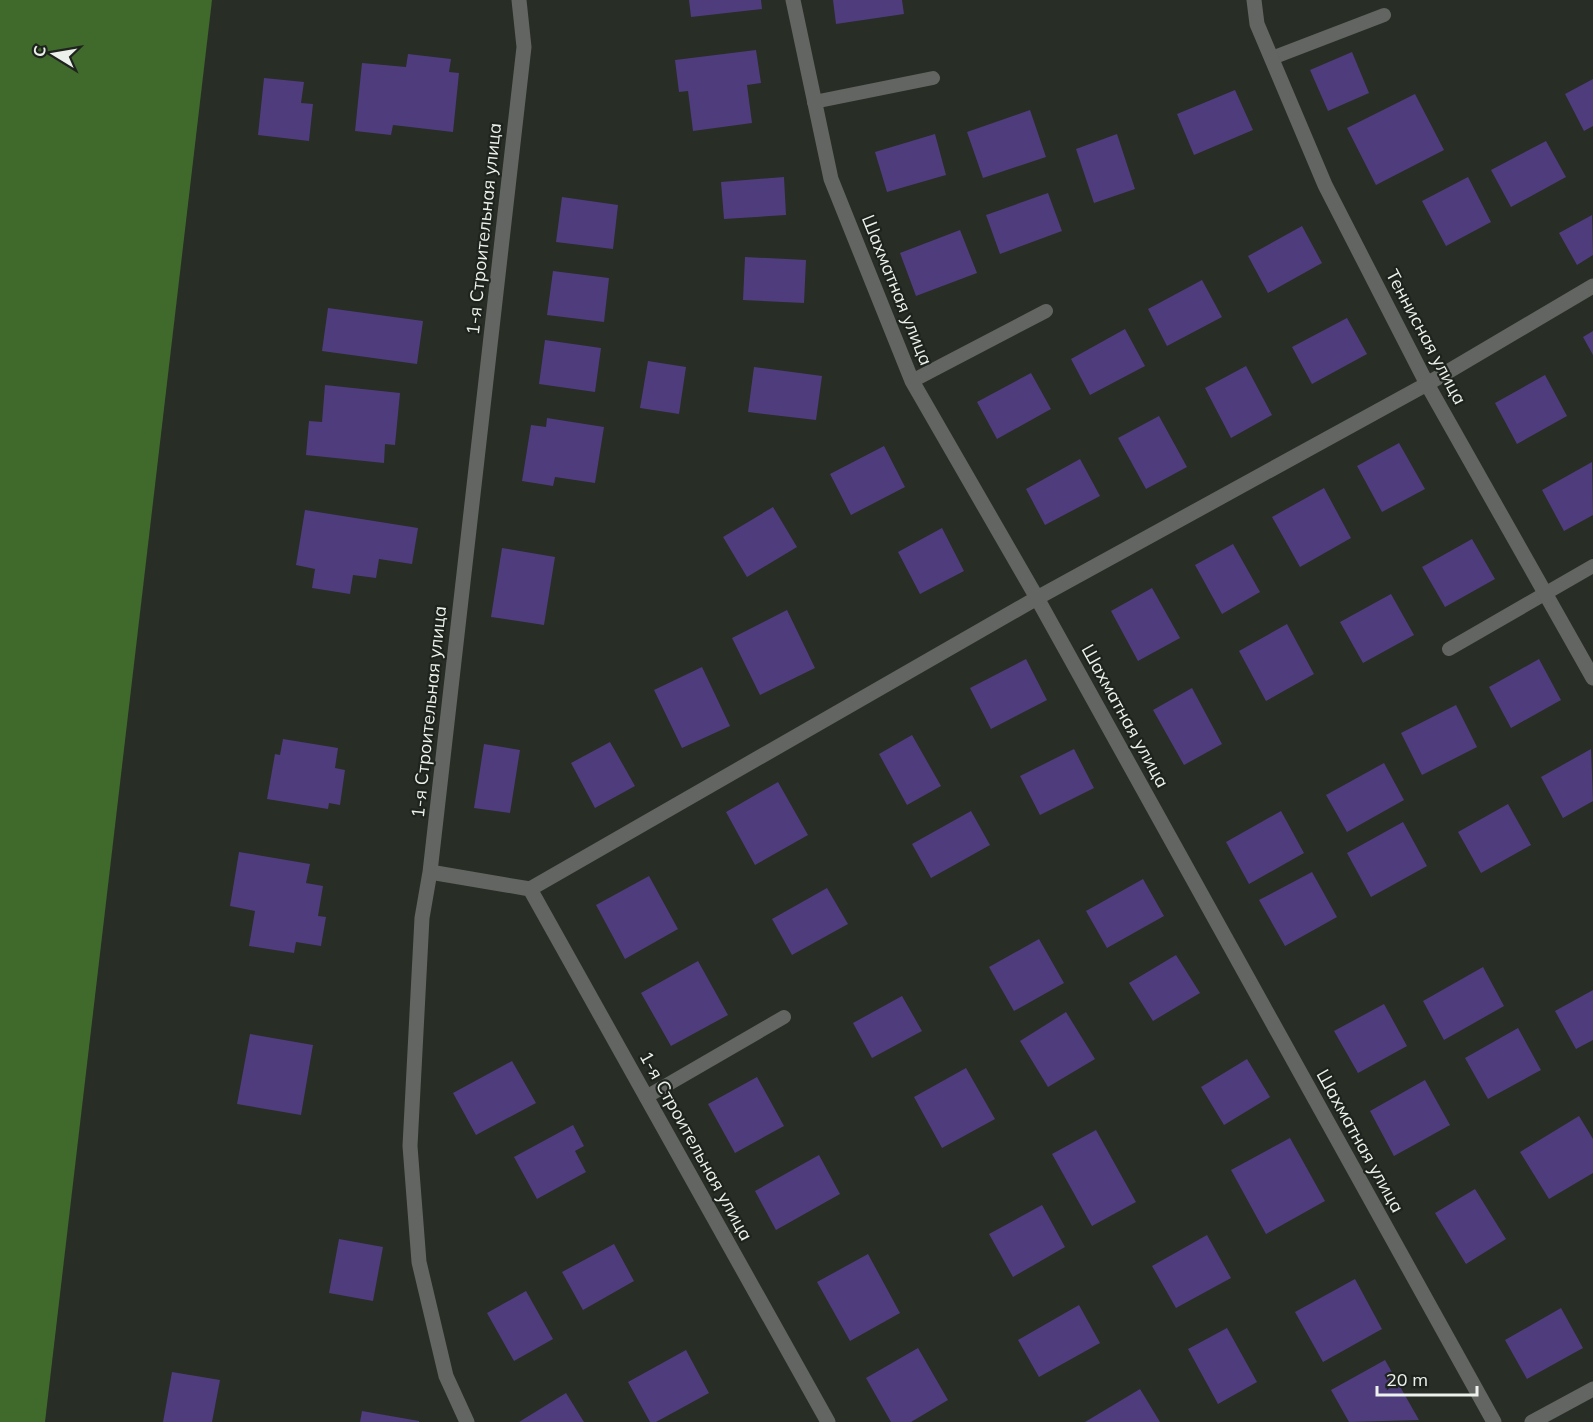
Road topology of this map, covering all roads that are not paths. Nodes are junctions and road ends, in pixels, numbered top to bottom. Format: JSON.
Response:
{"nodes":[{"id":1,"x":519,"y":0,"type":"edge"},
{"id":2,"x":793,"y":0,"type":"edge"},
{"id":3,"x":1254,"y":0,"type":"edge"},
{"id":4,"x":1384,"y":15,"type":"dead end"},
{"id":5,"x":1272,"y":58,"type":"junction"},
{"id":6,"x":933,"y":78,"type":"dead end"},
{"id":7,"x":814,"y":102,"type":"junction"},
{"id":8,"x":1593,"y":286,"type":"edge"},
{"id":9,"x":1046,"y":311,"type":"dead end"},
{"id":10,"x":912,"y":381,"type":"junction"},
{"id":11,"x":1427,"y":384,"type":"junction"},
{"id":12,"x":1593,"y":566,"type":"edge"},
{"id":13,"x":1545,"y":593,"type":"junction"},
{"id":14,"x":1037,"y":598,"type":"junction"},
{"id":15,"x":1449,"y":649,"type":"dead end"},
{"id":16,"x":1593,"y":678,"type":"edge"},
{"id":17,"x":430,"y":872,"type":"junction"},
{"id":18,"x":530,"y":889,"type":"junction"},
{"id":19,"x":784,"y":1017,"type":"dead end"},
{"id":20,"x":646,"y":1097,"type":"junction"},
{"id":21,"x":1593,"y":1389,"type":"edge"},
{"id":22,"x":467,"y":1422,"type":"edge"},
{"id":23,"x":828,"y":1422,"type":"edge"},
{"id":24,"x":1494,"y":1422,"type":"edge"},
{"id":25,"x":1532,"y":1422,"type":"edge"}],
"edges":[{"from":1,"to":17,"type":"street","name":"1-я Строительная улица"},
{"from":2,"to":7,"type":"street","name":"Шахматная улица"},
{"from":3,"to":5,"type":"street","name":"Теннисная улица"},
{"from":4,"to":5,"type":"lane"},
{"from":5,"to":11,"type":"street","name":"Теннисная улица"},
{"from":6,"to":7,"type":"lane"},
{"from":7,"to":10,"type":"street","name":"Шахматная улица"},
{"from":8,"to":11,"type":"street"},
{"from":9,"to":10,"type":"lane"},
{"from":10,"to":14,"type":"street","name":"Шахматная улица"},
{"from":11,"to":13,"type":"street","name":"Теннисная улица"},
{"from":11,"to":14,"type":"street"},
{"from":12,"to":13,"type":"lane"},
{"from":13,"to":15,"type":"lane"},
{"from":13,"to":16,"type":"street","name":"Теннисная улица"},
{"from":14,"to":18,"type":"street"},
{"from":14,"to":24,"type":"street","name":"Шахматная улица"},
{"from":17,"to":18,"type":"street"},
{"from":17,"to":22,"type":"street","name":"1-я Строительная улица"},
{"from":18,"to":20,"type":"street","name":"1-я Строительная улица"},
{"from":19,"to":20,"type":"lane"},
{"from":20,"to":23,"type":"street","name":"1-я Строительная улица"},
{"from":21,"to":25,"type":"street"}]}
